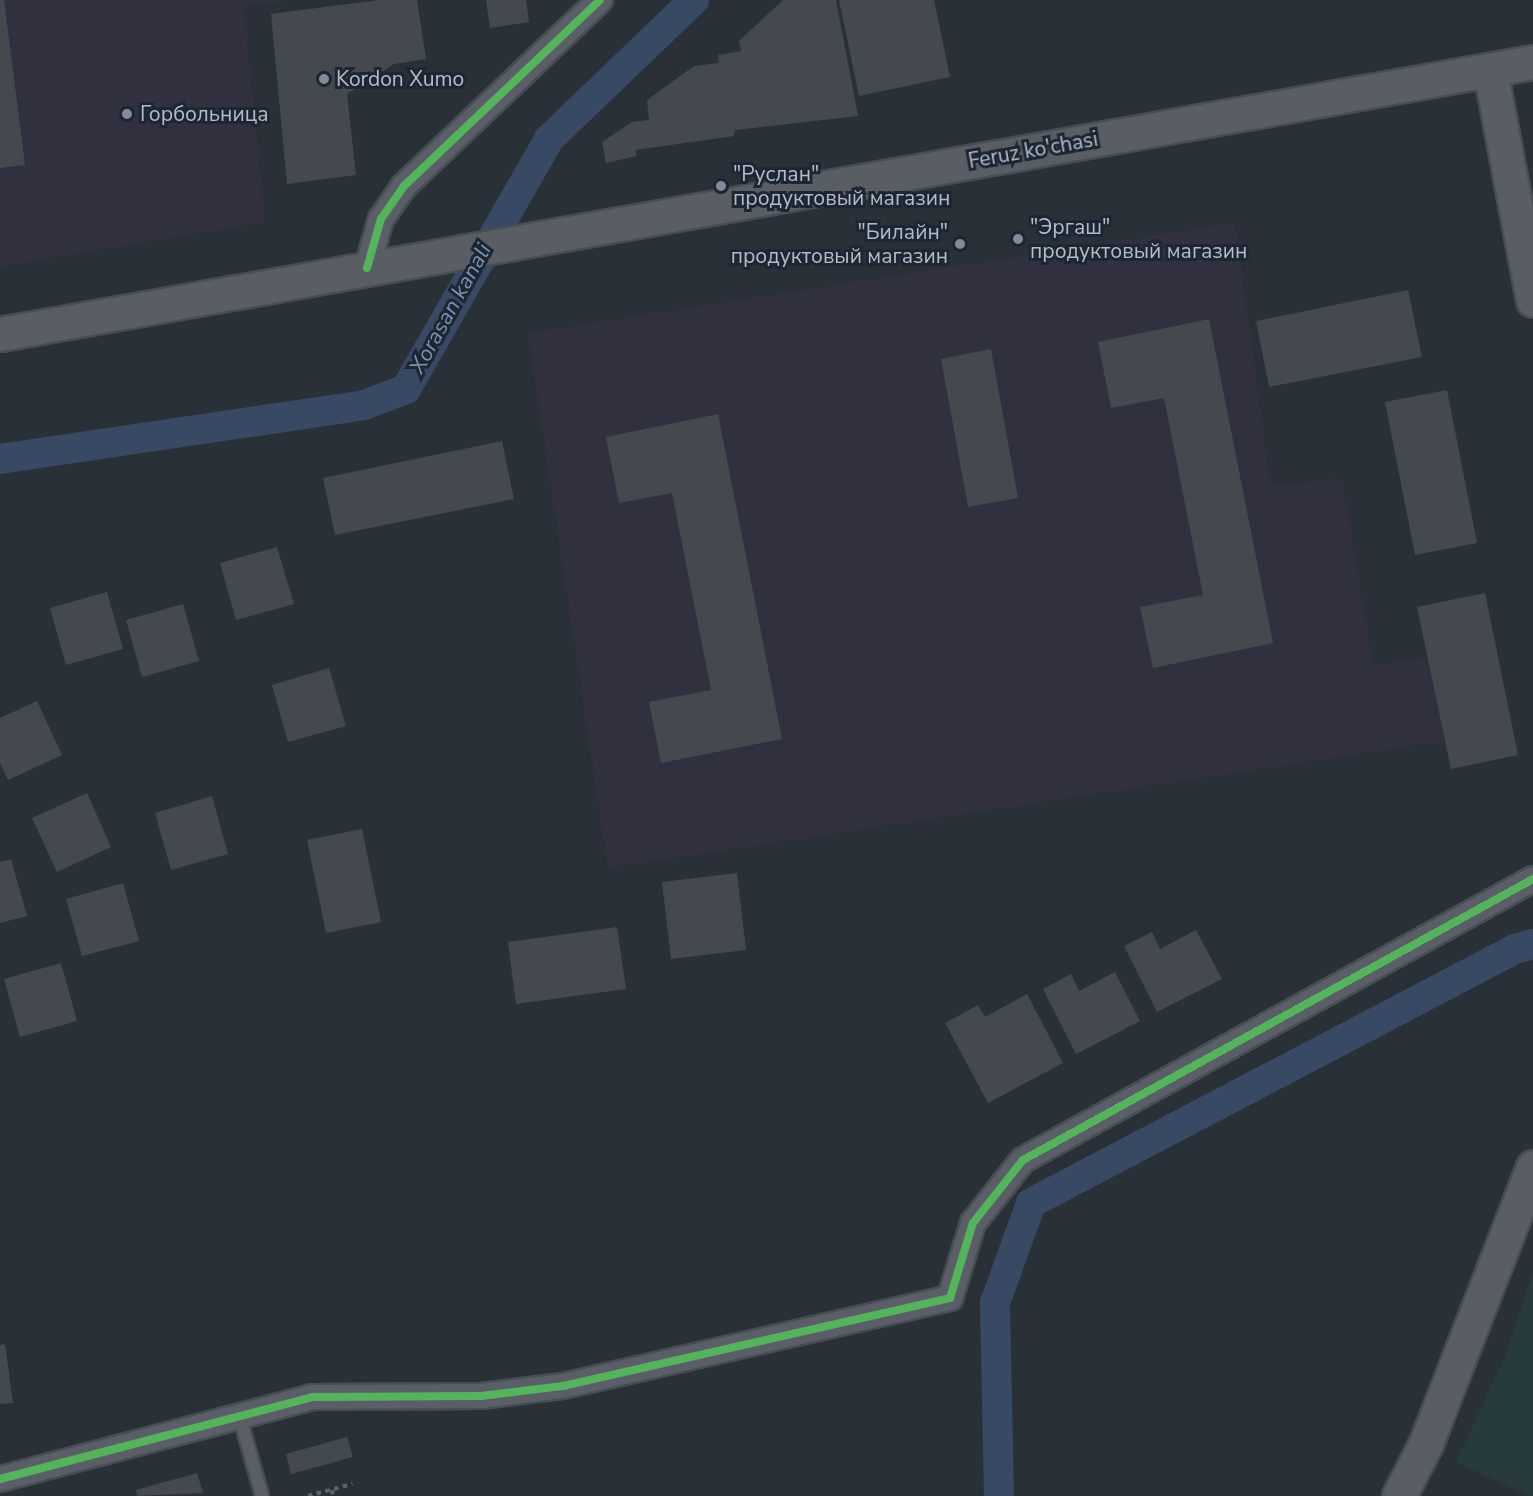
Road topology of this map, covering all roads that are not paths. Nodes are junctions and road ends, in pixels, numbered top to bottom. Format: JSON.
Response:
{"nodes":[{"id":1,"x":600,"y":0,"type":"edge"},
{"id":2,"x":1533,"y":62,"type":"edge"},
{"id":3,"x":1490,"y":70,"type":"junction"},
{"id":4,"x":367,"y":268,"type":"junction"},
{"id":5,"x":1533,"y":300,"type":"edge"},
{"id":6,"x":0,"y":334,"type":"edge"},
{"id":7,"x":1533,"y":879,"type":"edge"},
{"id":8,"x":1533,"y":1167,"type":"edge"},
{"id":9,"x":240,"y":1418,"type":"junction"},
{"id":10,"x":0,"y":1479,"type":"edge"},
{"id":11,"x":262,"y":1496,"type":"edge"},
{"id":12,"x":1399,"y":1496,"type":"edge"}],
"edges":[{"from":1,"to":4,"type":"street"},
{"from":2,"to":3,"type":"main road","name":"Feruz ko'chasi"},
{"from":3,"to":4,"type":"main road","name":"Feruz ko'chasi"},
{"from":3,"to":5,"type":"main road"},
{"from":4,"to":6,"type":"main road","name":"Feruz ko'chasi"},
{"from":7,"to":9,"type":"street"},
{"from":8,"to":12,"type":"main road"},
{"from":9,"to":10,"type":"street"},
{"from":9,"to":11,"type":"lane"}]}
